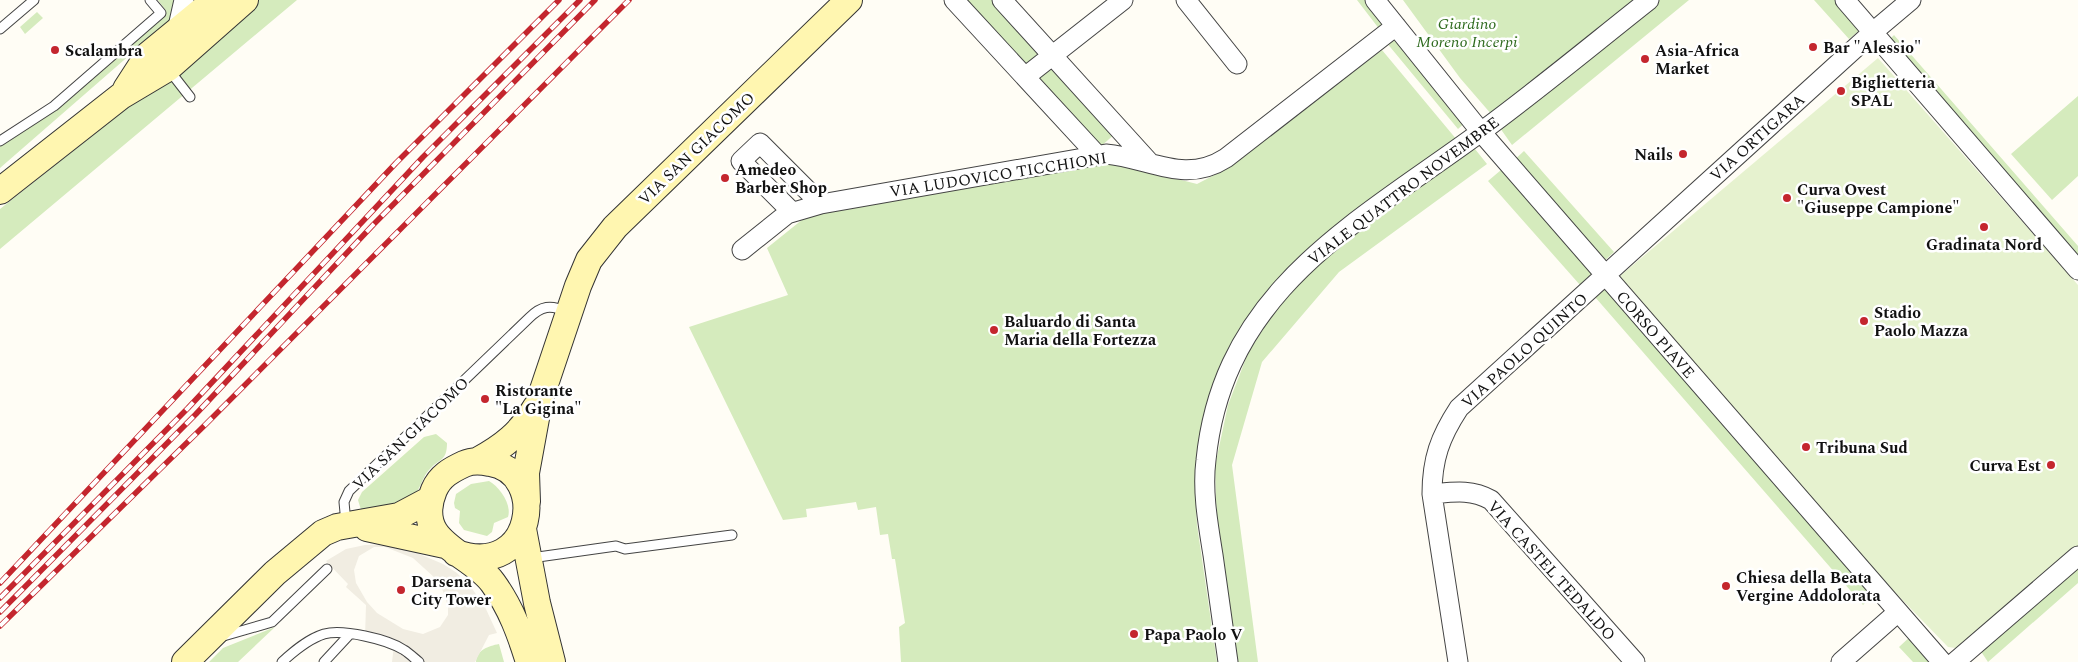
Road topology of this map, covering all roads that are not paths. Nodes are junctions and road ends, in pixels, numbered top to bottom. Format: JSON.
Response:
{"nodes":[{"id":1,"x":34,"y":0,"type":"edge"},
{"id":2,"x":150,"y":0,"type":"edge"},
{"id":3,"x":184,"y":0,"type":"edge"},
{"id":4,"x":214,"y":0,"type":"edge"},
{"id":5,"x":245,"y":0,"type":"edge"},
{"id":6,"x":849,"y":0,"type":"edge"},
{"id":7,"x":954,"y":0,"type":"edge"},
{"id":8,"x":1002,"y":0,"type":"edge"},
{"id":9,"x":1123,"y":0,"type":"edge"},
{"id":10,"x":1186,"y":0,"type":"edge"},
{"id":11,"x":1375,"y":0,"type":"edge"},
{"id":12,"x":1649,"y":0,"type":"edge"},
{"id":13,"x":1845,"y":0,"type":"edge"},
{"id":14,"x":1911,"y":0,"type":"edge"},
{"id":15,"x":169,"y":22,"type":"junction"},
{"id":16,"x":1396,"y":26,"type":"junction"},
{"id":17,"x":0,"y":29,"type":"edge"},
{"id":18,"x":1873,"y":32,"type":"junction"},
{"id":19,"x":1052,"y":56,"type":"junction"},
{"id":20,"x":1237,"y":64,"type":"dead end"},
{"id":21,"x":168,"y":68,"type":"junction"},
{"id":22,"x":1025,"y":77,"type":"junction"},
{"id":23,"x":122,"y":96,"type":"junction"},
{"id":24,"x":190,"y":97,"type":"dead end"},
{"id":25,"x":1481,"y":132,"type":"junction"},
{"id":26,"x":0,"y":141,"type":"edge"},
{"id":27,"x":1097,"y":155,"type":"junction"},
{"id":28,"x":1149,"y":162,"type":"junction"},
{"id":29,"x":0,"y":191,"type":"edge"},
{"id":30,"x":821,"y":204,"type":"junction"},
{"id":31,"x":792,"y":212,"type":"junction"},
{"id":32,"x":742,"y":250,"type":"dead end"},
{"id":33,"x":2078,"y":270,"type":"edge"},
{"id":34,"x":1606,"y":276,"type":"junction"},
{"id":35,"x":568,"y":313,"type":"junction"},
{"id":36,"x":539,"y":402,"type":"junction"},
{"id":37,"x":477,"y":461,"type":"junction"},
{"id":38,"x":1432,"y":494,"type":"junction"},
{"id":39,"x":431,"y":499,"type":"junction"},
{"id":40,"x":527,"y":502,"type":"junction"},
{"id":41,"x":346,"y":526,"type":"junction"},
{"id":42,"x":523,"y":529,"type":"junction"},
{"id":43,"x":732,"y":535,"type":"dead end"},
{"id":44,"x":450,"y":549,"type":"junction"},
{"id":45,"x":2078,"y":556,"type":"edge"},
{"id":46,"x":528,"y":559,"type":"junction"},
{"id":47,"x":327,"y":569,"type":"dead end"},
{"id":48,"x":1898,"y":612,"type":"junction"},
{"id":49,"x":515,"y":617,"type":"junction"},
{"id":50,"x":350,"y":634,"type":"junction"},
{"id":51,"x":208,"y":640,"type":"junction"},
{"id":52,"x":185,"y":662,"type":"edge"},
{"id":53,"x":282,"y":662,"type":"edge"},
{"id":54,"x":324,"y":662,"type":"edge"},
{"id":55,"x":419,"y":662,"type":"edge"},
{"id":56,"x":519,"y":662,"type":"edge"},
{"id":57,"x":529,"y":662,"type":"edge"},
{"id":58,"x":552,"y":662,"type":"edge"},
{"id":59,"x":1228,"y":662,"type":"edge"},
{"id":60,"x":1458,"y":662,"type":"edge"},
{"id":61,"x":1635,"y":662,"type":"edge"},
{"id":62,"x":1841,"y":662,"type":"edge"},
{"id":63,"x":1942,"y":662,"type":"edge"},
{"id":64,"x":1955,"y":662,"type":"edge"}],
"edges":[{"from":1,"to":17,"type":"lane"},
{"from":2,"to":15,"type":"lane"},
{"from":3,"to":15,"type":"street"},
{"from":4,"to":15,"type":"main road"},
{"from":5,"to":21,"type":"main road"},
{"from":6,"to":35,"type":"main road","name":"VIA SAN GIACOMO"},
{"from":7,"to":22,"type":"street"},
{"from":8,"to":19,"type":"street"},
{"from":9,"to":19,"type":"street"},
{"from":10,"to":20,"type":"street"},
{"from":11,"to":16,"type":"street","name":"CORSO PIAVE"},
{"from":12,"to":25,"type":"street","name":"VIALE QUATTRO NOVEMBRE"},
{"from":13,"to":18,"type":"street"},
{"from":14,"to":18,"type":"street","name":"VIA ORTIGARA"},
{"from":15,"to":23,"type":"main road"},
{"from":15,"to":26,"type":"lane"},
{"from":16,"to":25,"type":"street","name":"CORSO PIAVE"},
{"from":16,"to":28,"type":"street","name":"VIA LUDOVICO TICCHIONI"},
{"from":18,"to":33,"type":"street"},
{"from":18,"to":34,"type":"street","name":"VIA ORTIGARA"},
{"from":19,"to":22,"type":"street"},
{"from":19,"to":28,"type":"street"},
{"from":21,"to":23,"type":"main road"},
{"from":21,"to":24,"type":"lane"},
{"from":22,"to":27,"type":"street"},
{"from":23,"to":29,"type":"main road"},
{"from":25,"to":34,"type":"street","name":"CORSO PIAVE"},
{"from":25,"to":59,"type":"street","name":"VIALE QUATTRO NOVEMBRE"},
{"from":27,"to":28,"type":"street","name":"VIA LUDOVICO TICCHIONI"},
{"from":27,"to":30,"type":"street","name":"VIA LUDOVICO TICCHIONI"},
{"from":30,"to":31,"type":"street","name":"VIA LUDOVICO TICCHIONI"},
{"from":30,"to":31,"type":"street"},
{"from":31,"to":32,"type":"street","name":"VIA LUDOVICO TICCHIONI"},
{"from":34,"to":38,"type":"street","name":"VIA PAOLO QUINTO"},
{"from":34,"to":48,"type":"street","name":"CORSO PIAVE"},
{"from":35,"to":36,"type":"main road","name":"VIA SAN GIACOMO"},
{"from":35,"to":41,"type":"lane","name":"VIA SAN GIACOMO"},
{"from":36,"to":37,"type":"main road","name":"VIA SAN GIACOMO"},
{"from":36,"to":40,"type":"main road","name":"VIA SAN GIACOMO"},
{"from":37,"to":39,"type":"main road"},
{"from":37,"to":40,"type":"main road"},
{"from":38,"to":60,"type":"street","name":"VIA PAOLO QUINTO"},
{"from":38,"to":61,"type":"street","name":"VIA CASTEL TEDALDO"},
{"from":39,"to":41,"type":"main road"},
{"from":39,"to":44,"type":"main road"},
{"from":40,"to":42,"type":"main road"},
{"from":41,"to":44,"type":"main road"},
{"from":41,"to":51,"type":"main road"},
{"from":42,"to":44,"type":"main road"},
{"from":42,"to":46,"type":"main road"},
{"from":43,"to":46,"type":"lane"},
{"from":44,"to":49,"type":"main road"},
{"from":45,"to":64,"type":"street"},
{"from":46,"to":58,"type":"main road"},
{"from":47,"to":51,"type":"lane"},
{"from":48,"to":62,"type":"street"},
{"from":48,"to":63,"type":"street","name":"CORSO PIAVE"},
{"from":49,"to":56,"type":"lane"},
{"from":49,"to":57,"type":"main road"},
{"from":50,"to":53,"type":"lane"},
{"from":50,"to":54,"type":"lane"},
{"from":50,"to":55,"type":"lane"},
{"from":51,"to":52,"type":"main road"}]}
